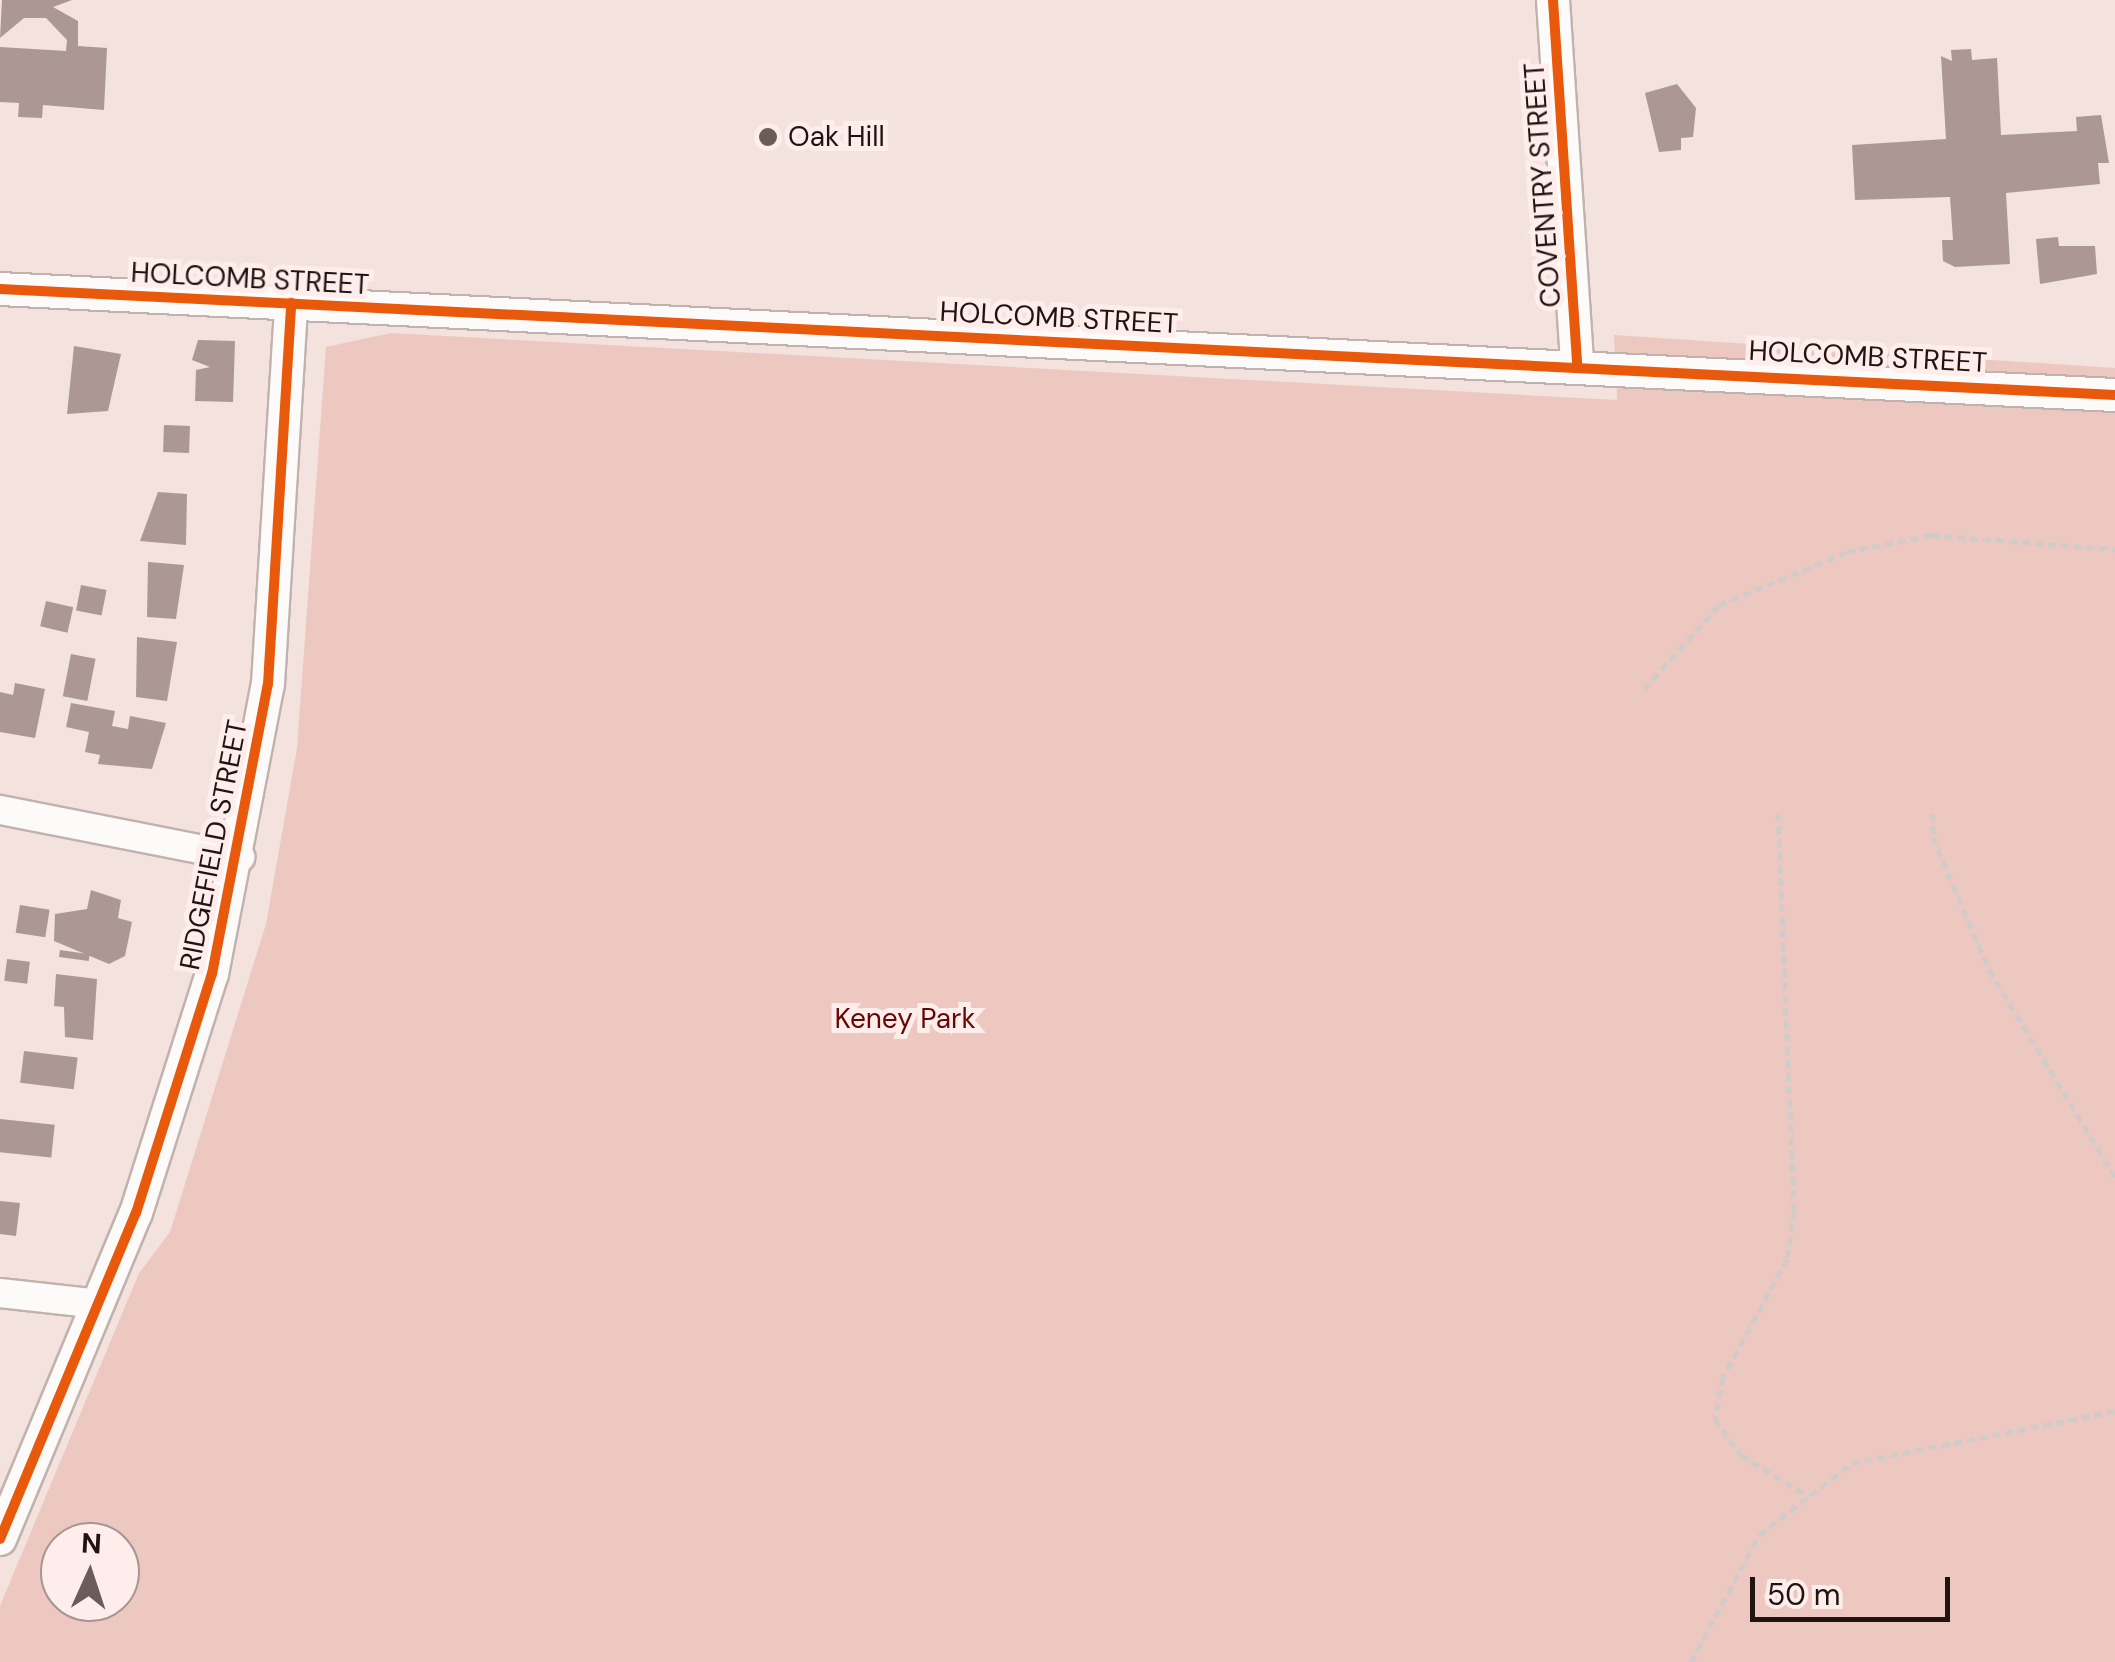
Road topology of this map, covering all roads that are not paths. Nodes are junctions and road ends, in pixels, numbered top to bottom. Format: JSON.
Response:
{"nodes":[{"id":1,"x":1553,"y":0,"type":"edge"},
{"id":2,"x":0,"y":289,"type":"edge"},
{"id":3,"x":291,"y":303,"type":"junction"},
{"id":4,"x":1577,"y":366,"type":"junction"},
{"id":5,"x":2115,"y":395,"type":"edge"},
{"id":6,"x":0,"y":810,"type":"edge"},
{"id":7,"x":240,"y":857,"type":"junction"},
{"id":8,"x":0,"y":1293,"type":"edge"},
{"id":9,"x":99,"y":1304,"type":"junction"},
{"id":10,"x":0,"y":1539,"type":"edge"}],
"edges":[{"from":1,"to":4,"type":"street","name":"COVENTRY STREET"},
{"from":2,"to":3,"type":"street","name":"HOLCOMB STREET"},
{"from":3,"to":4,"type":"street","name":"HOLCOMB STREET"},
{"from":3,"to":7,"type":"street","name":"RIDGEFIELD STREET"},
{"from":4,"to":5,"type":"street","name":"HOLCOMB STREET"},
{"from":6,"to":7,"type":"street"},
{"from":7,"to":9,"type":"street","name":"RIDGEFIELD STREET"},
{"from":8,"to":9,"type":"street"},
{"from":9,"to":10,"type":"street","name":"RIDGEFIELD STREET"}]}
